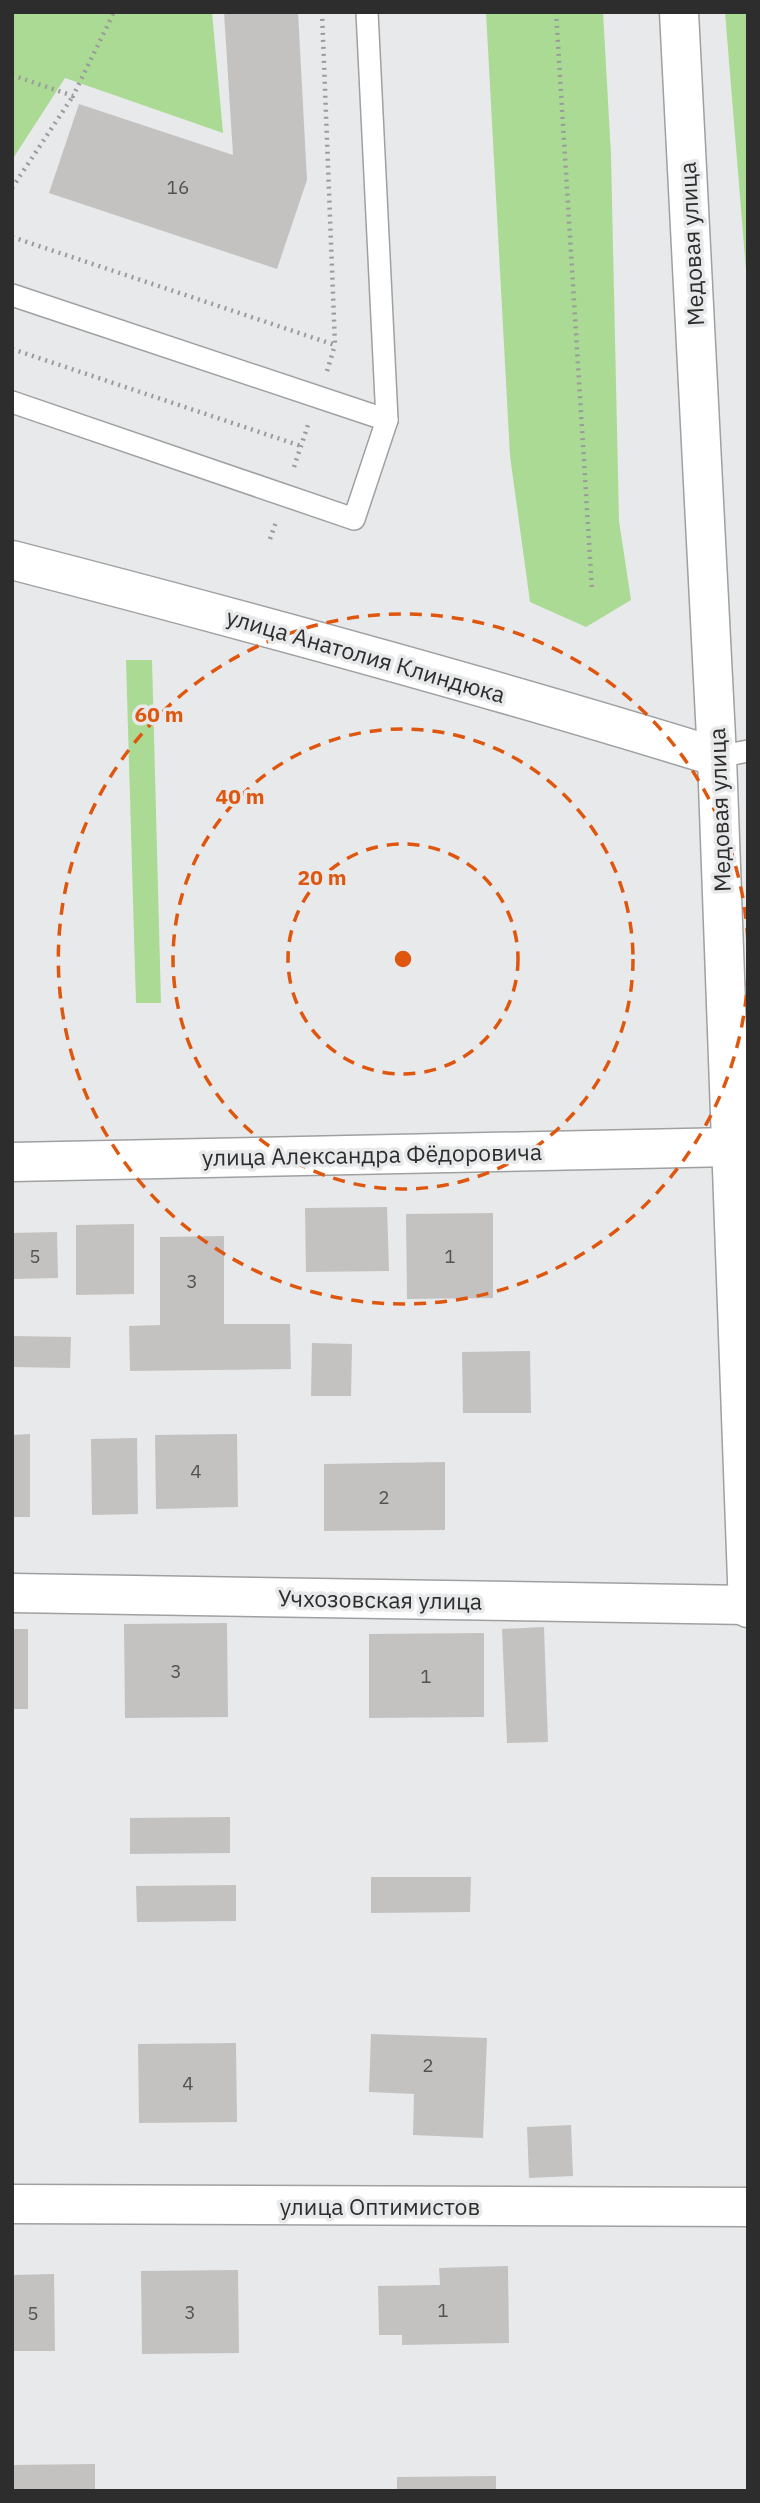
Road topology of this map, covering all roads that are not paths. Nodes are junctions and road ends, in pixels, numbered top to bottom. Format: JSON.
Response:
{"nodes":[{"id":1,"x":367,"y":12,"type":"edge"},
{"id":2,"x":679,"y":12,"type":"edge"},
{"id":3,"x":12,"y":295,"type":"edge"},
{"id":4,"x":12,"y":402,"type":"edge"},
{"id":5,"x":387,"y":420,"type":"junction"},
{"id":6,"x":12,"y":560,"type":"edge"},
{"id":7,"x":732,"y":754,"type":"edge"},
{"id":8,"x":732,"y":1147,"type":"junction"},
{"id":9,"x":12,"y":1162,"type":"edge"},
{"id":10,"x":12,"y":1593,"type":"edge"},
{"id":11,"x":748,"y":1606,"type":"edge"},
{"id":12,"x":12,"y":2204,"type":"edge"},
{"id":13,"x":748,"y":2207,"type":"edge"}],
"edges":[{"from":1,"to":5,"type":"lane"},
{"from":2,"to":7,"type":"street","name":"Медовая улица"},
{"from":3,"to":5,"type":"lane"},
{"from":4,"to":5,"type":"lane"},
{"from":6,"to":7,"type":"street","name":"улица Анатолия Клиндюка"},
{"from":7,"to":8,"type":"street","name":"Медовая улица"},
{"from":8,"to":9,"type":"street","name":"улица Александра Фёдоровича"},
{"from":8,"to":11,"type":"street","name":"Медовая улица"},
{"from":10,"to":11,"type":"street","name":"Учхозовская улица"},
{"from":12,"to":13,"type":"street","name":"улица Оптимистов"}]}
